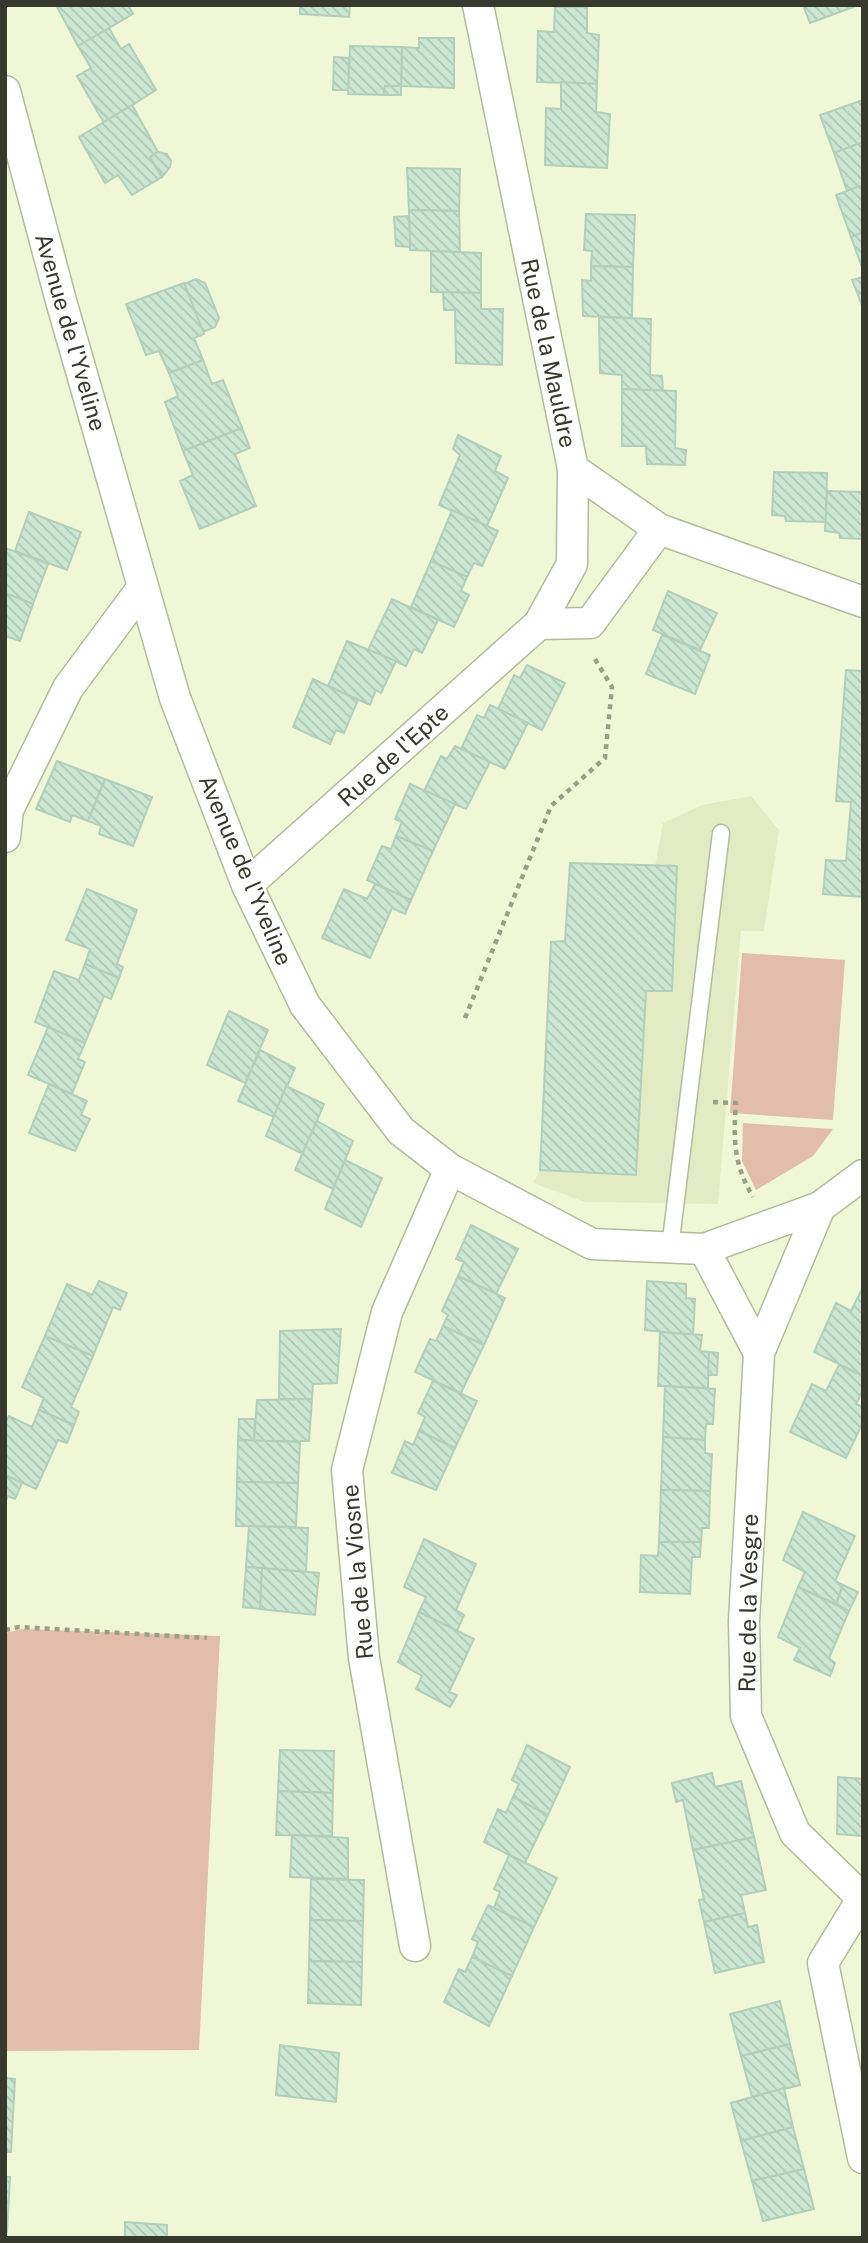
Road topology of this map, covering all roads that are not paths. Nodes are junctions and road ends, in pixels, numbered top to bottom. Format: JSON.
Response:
{"nodes":[{"id":1,"x":478,"y":5,"type":"edge"},
{"id":2,"x":5,"y":91,"type":"edge"},
{"id":3,"x":573,"y":469,"type":"junction"},
{"id":4,"x":659,"y":529,"type":"junction"},
{"id":5,"x":143,"y":587,"type":"junction"},
{"id":6,"x":863,"y":602,"type":"edge"},
{"id":7,"x":539,"y":624,"type":"junction"},
{"id":8,"x":6,"y":819,"type":"edge"},
{"id":9,"x":721,"y":834,"type":"dead end"},
{"id":10,"x":247,"y":885,"type":"junction"},
{"id":11,"x":450,"y":1169,"type":"junction"},
{"id":12,"x":863,"y":1175,"type":"edge"},
{"id":13,"x":820,"y":1207,"type":"junction"},
{"id":14,"x":670,"y":1248,"type":"junction"},
{"id":15,"x":704,"y":1249,"type":"junction"},
{"id":16,"x":760,"y":1353,"type":"junction"},
{"id":17,"x":863,"y":1899,"type":"edge"},
{"id":18,"x":415,"y":1947,"type":"dead end"},
{"id":19,"x":863,"y":2158,"type":"edge"}],
"edges":[{"from":1,"to":3,"type":"street","name":"Rue de la Mauldre"},
{"from":2,"to":5,"type":"street","name":"Avenue de l'Yveline"},
{"from":3,"to":4,"type":"street","name":"Rue de la Mauldre"},
{"from":3,"to":7,"type":"street","name":"Rue de l'Epte"},
{"from":4,"to":6,"type":"street","name":"Rue de la Mauldre"},
{"from":4,"to":7,"type":"street"},
{"from":5,"to":8,"type":"street"},
{"from":5,"to":10,"type":"street","name":"Avenue de l'Yveline"},
{"from":7,"to":10,"type":"street","name":"Rue de l'Epte"},
{"from":9,"to":14,"type":"lane"},
{"from":10,"to":11,"type":"street","name":"Avenue de l'Yveline"},
{"from":11,"to":14,"type":"street","name":"Avenue de l'Yveline"},
{"from":11,"to":18,"type":"street","name":"Rue de la Viosne"},
{"from":12,"to":13,"type":"street","name":"Avenue de l'Yveline"},
{"from":13,"to":15,"type":"street","name":"Avenue de l'Yveline"},
{"from":13,"to":16,"type":"street","name":"Rue de la Vesgre"},
{"from":14,"to":15,"type":"street","name":"Avenue de l'Yveline"},
{"from":15,"to":16,"type":"street"},
{"from":16,"to":17,"type":"street","name":"Rue de la Vesgre"},
{"from":17,"to":19,"type":"street","name":"Rue de la Vesgre"}]}
